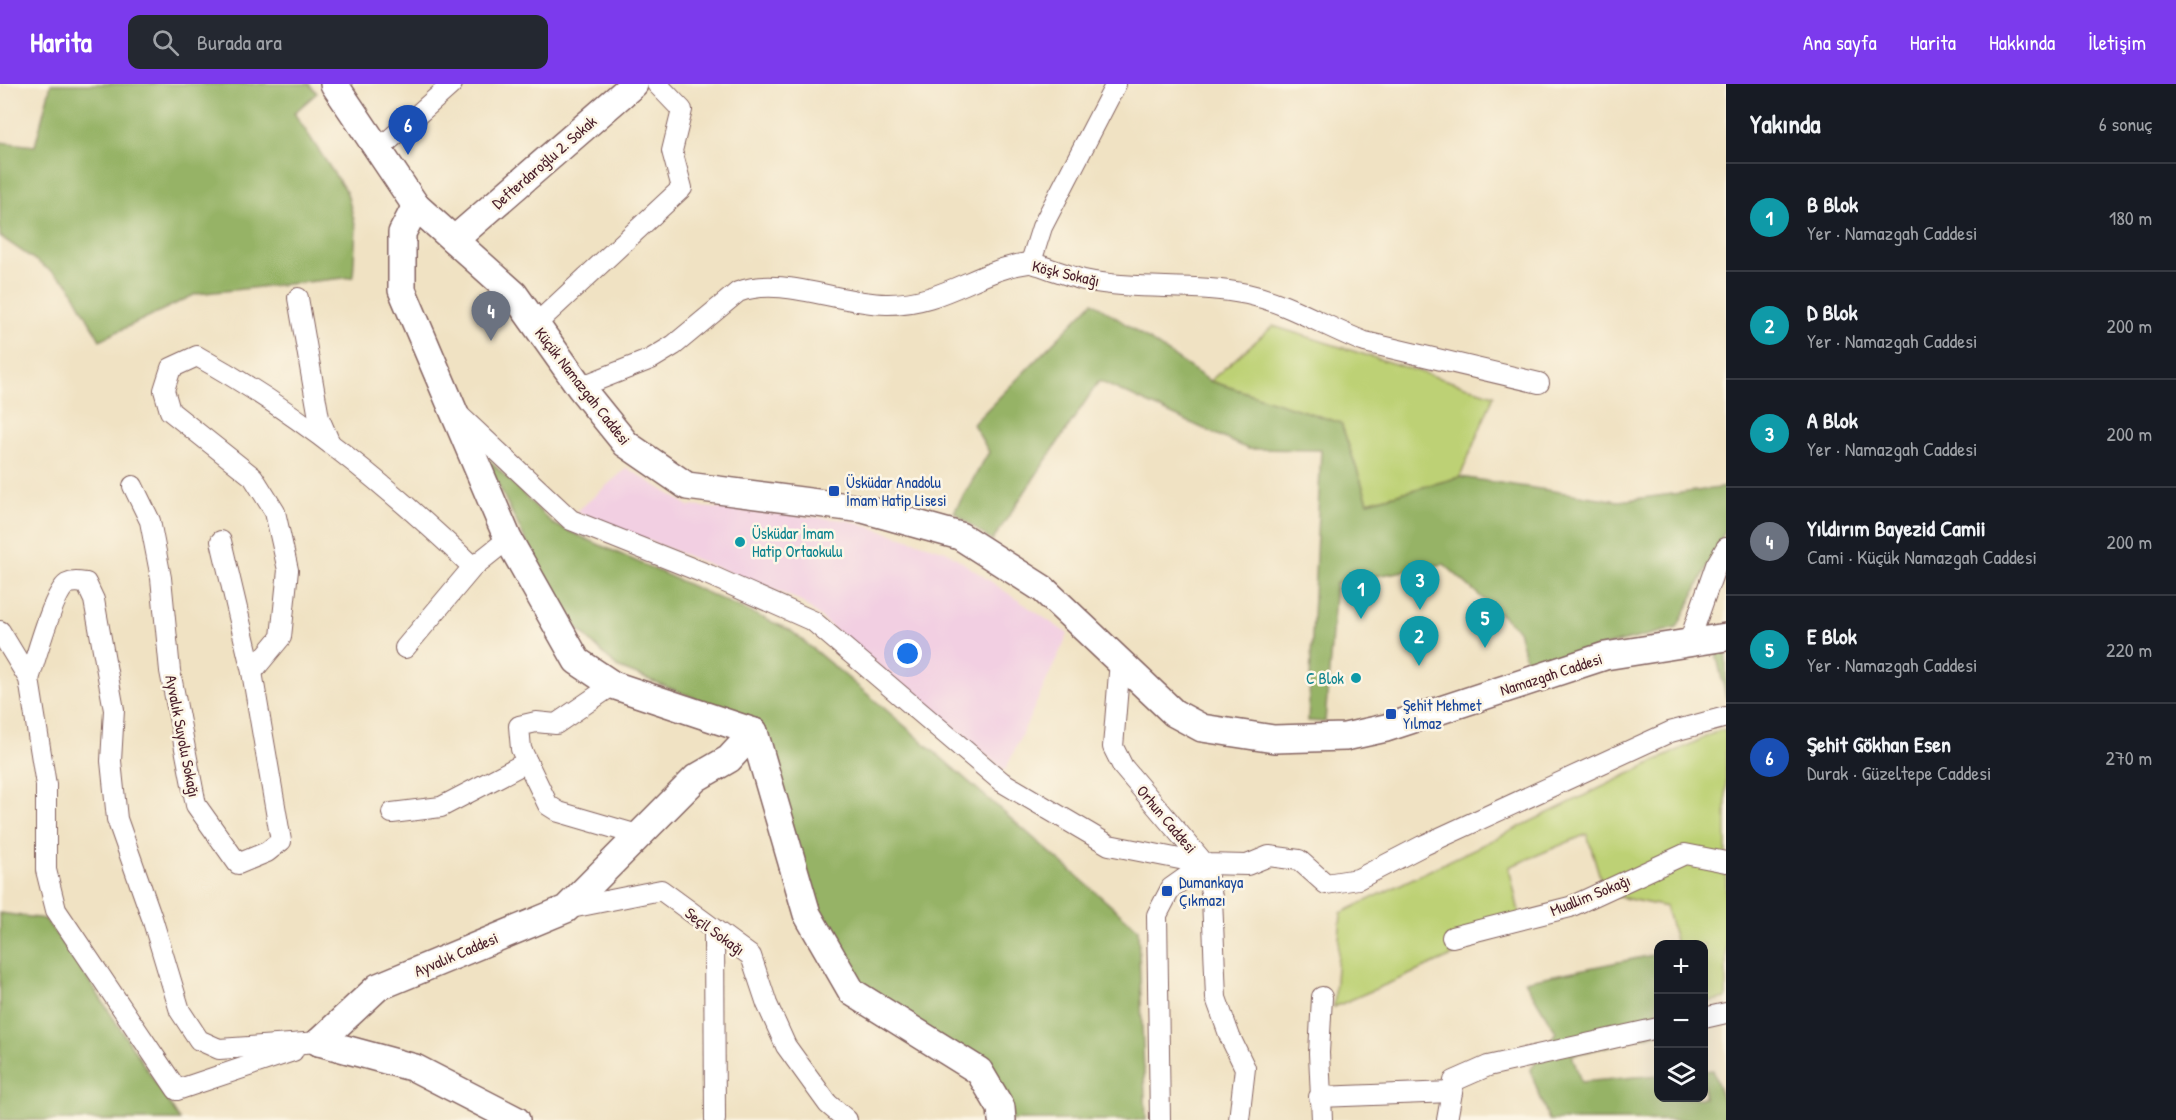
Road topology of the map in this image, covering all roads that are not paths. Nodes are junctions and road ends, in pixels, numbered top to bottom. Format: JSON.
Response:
{"nodes":[{"id":1,"x":334,"y":84,"type":"edge"},
{"id":2,"x":452,"y":84,"type":"edge"},
{"id":3,"x":634,"y":84,"type":"edge"},
{"id":4,"x":657,"y":84,"type":"edge"},
{"id":5,"x":1116,"y":84,"type":"edge"},
{"id":6,"x":377,"y":151,"type":"junction"},
{"id":7,"x":416,"y":206,"type":"junction"},
{"id":8,"x":454,"y":240,"type":"junction"},
{"id":9,"x":1031,"y":262,"type":"junction"},
{"id":10,"x":298,"y":298,"type":"dead end"},
{"id":11,"x":535,"y":325,"type":"junction"},
{"id":12,"x":1539,"y":383,"type":"dead end"},
{"id":13,"x":580,"y":387,"type":"junction"},
{"id":14,"x":449,"y":405,"type":"junction"},
{"id":15,"x":329,"y":441,"type":"junction"},
{"id":16,"x":133,"y":486,"type":"dead end"},
{"id":17,"x":508,"y":539,"type":"junction"},
{"id":18,"x":221,"y":541,"type":"dead end"},
{"id":19,"x":1726,"y":548,"type":"edge"},
{"id":20,"x":473,"y":567,"type":"junction"},
{"id":21,"x":0,"y":631,"type":"edge"},
{"id":22,"x":1726,"y":637,"type":"edge"},
{"id":23,"x":1689,"y":642,"type":"junction"},
{"id":24,"x":405,"y":648,"type":"dead end"},
{"id":25,"x":1120,"y":660,"type":"junction"},
{"id":26,"x":252,"y":672,"type":"junction"},
{"id":27,"x":29,"y":679,"type":"junction"},
{"id":28,"x":613,"y":685,"type":"junction"},
{"id":29,"x":1726,"y":717,"type":"edge"},
{"id":30,"x":754,"y":732,"type":"junction"},
{"id":31,"x":527,"y":762,"type":"junction"},
{"id":32,"x":392,"y":813,"type":"dead end"},
{"id":33,"x":638,"y":835,"type":"junction"},
{"id":34,"x":1726,"y":862,"type":"edge"},
{"id":35,"x":1205,"y":864,"type":"junction"},
{"id":36,"x":566,"y":909,"type":"junction"},
{"id":37,"x":714,"y":930,"type":"junction"},
{"id":38,"x":1452,"y":937,"type":"dead end"},
{"id":39,"x":1322,"y":997,"type":"dead end"},
{"id":40,"x":1726,"y":1013,"type":"edge"},
{"id":41,"x":1708,"y":1017,"type":"edge"},
{"id":42,"x":1654,"y":1029,"type":"edge"},
{"id":43,"x":319,"y":1042,"type":"junction"},
{"id":44,"x":1452,"y":1092,"type":"junction"},
{"id":45,"x":1320,"y":1097,"type":"junction"},
{"id":46,"x":516,"y":1120,"type":"edge"},
{"id":47,"x":716,"y":1120,"type":"edge"},
{"id":48,"x":847,"y":1120,"type":"edge"},
{"id":49,"x":1002,"y":1120,"type":"edge"},
{"id":50,"x":1160,"y":1120,"type":"edge"},
{"id":51,"x":1239,"y":1120,"type":"edge"},
{"id":52,"x":1322,"y":1120,"type":"edge"},
{"id":53,"x":1447,"y":1120,"type":"edge"}],
"edges":[{"from":1,"to":6,"type":"street","name":"Küçük Namazgah Caddesi"},
{"from":2,"to":6,"type":"street"},
{"from":3,"to":8,"type":"street","name":"Defterdaroğlu 2. Sokak"},
{"from":4,"to":11,"type":"street"},
{"from":5,"to":9,"type":"street"},
{"from":6,"to":7,"type":"street","name":"Küçük Namazgah Caddesi"},
{"from":7,"to":8,"type":"street","name":"Küçük Namazgah Caddesi"},
{"from":7,"to":14,"type":"street"},
{"from":8,"to":11,"type":"street","name":"Küçük Namazgah Caddesi"},
{"from":9,"to":12,"type":"street","name":"Köşk Sokağı"},
{"from":9,"to":13,"type":"street","name":"Köşk Sokağı"},
{"from":10,"to":15,"type":"street"},
{"from":11,"to":13,"type":"street","name":"Küçük Namazgah Caddesi"},
{"from":13,"to":25,"type":"street","name":"Küçük Namazgah Caddesi"},
{"from":14,"to":17,"type":"street"},
{"from":14,"to":35,"type":"street"},
{"from":15,"to":20,"type":"street"},
{"from":15,"to":26,"type":"street"},
{"from":16,"to":26,"type":"street","name":"Ayvalık Suyolu Sokağı"},
{"from":17,"to":20,"type":"street"},
{"from":17,"to":28,"type":"street"},
{"from":18,"to":26,"type":"street","name":"Ayvalık Suyolu Sokağı"},
{"from":19,"to":23,"type":"street"},
{"from":20,"to":24,"type":"street"},
{"from":21,"to":27,"type":"street"},
{"from":22,"to":23,"type":"street","name":"Namazgah Caddesi"},
{"from":23,"to":25,"type":"street","name":"Namazgah Caddesi"},
{"from":25,"to":35,"type":"street","name":"Orhun Caddesi"},
{"from":27,"to":43,"type":"street"},
{"from":27,"to":43,"type":"street"},
{"from":28,"to":30,"type":"street"},
{"from":28,"to":31,"type":"street"},
{"from":29,"to":35,"type":"street"},
{"from":30,"to":33,"type":"street","name":"Ayvalık Caddesi"},
{"from":30,"to":49,"type":"street"},
{"from":31,"to":32,"type":"street"},
{"from":31,"to":33,"type":"street"},
{"from":33,"to":36,"type":"street","name":"Ayvalık Caddesi"},
{"from":34,"to":38,"type":"street","name":"Muallim Sokağı"},
{"from":35,"to":50,"type":"street"},
{"from":35,"to":51,"type":"street","name":"Orhun Caddesi"},
{"from":36,"to":37,"type":"street","name":"Seçil Sokağı"},
{"from":36,"to":43,"type":"street","name":"Ayvalık Caddesi"},
{"from":37,"to":47,"type":"street"},
{"from":37,"to":48,"type":"street","name":"Seçil Sokağı"},
{"from":39,"to":45,"type":"street"},
{"from":40,"to":41,"type":"street"},
{"from":42,"to":44,"type":"street"},
{"from":43,"to":46,"type":"street"},
{"from":44,"to":45,"type":"street"},
{"from":44,"to":53,"type":"street"},
{"from":45,"to":52,"type":"street"}]}
